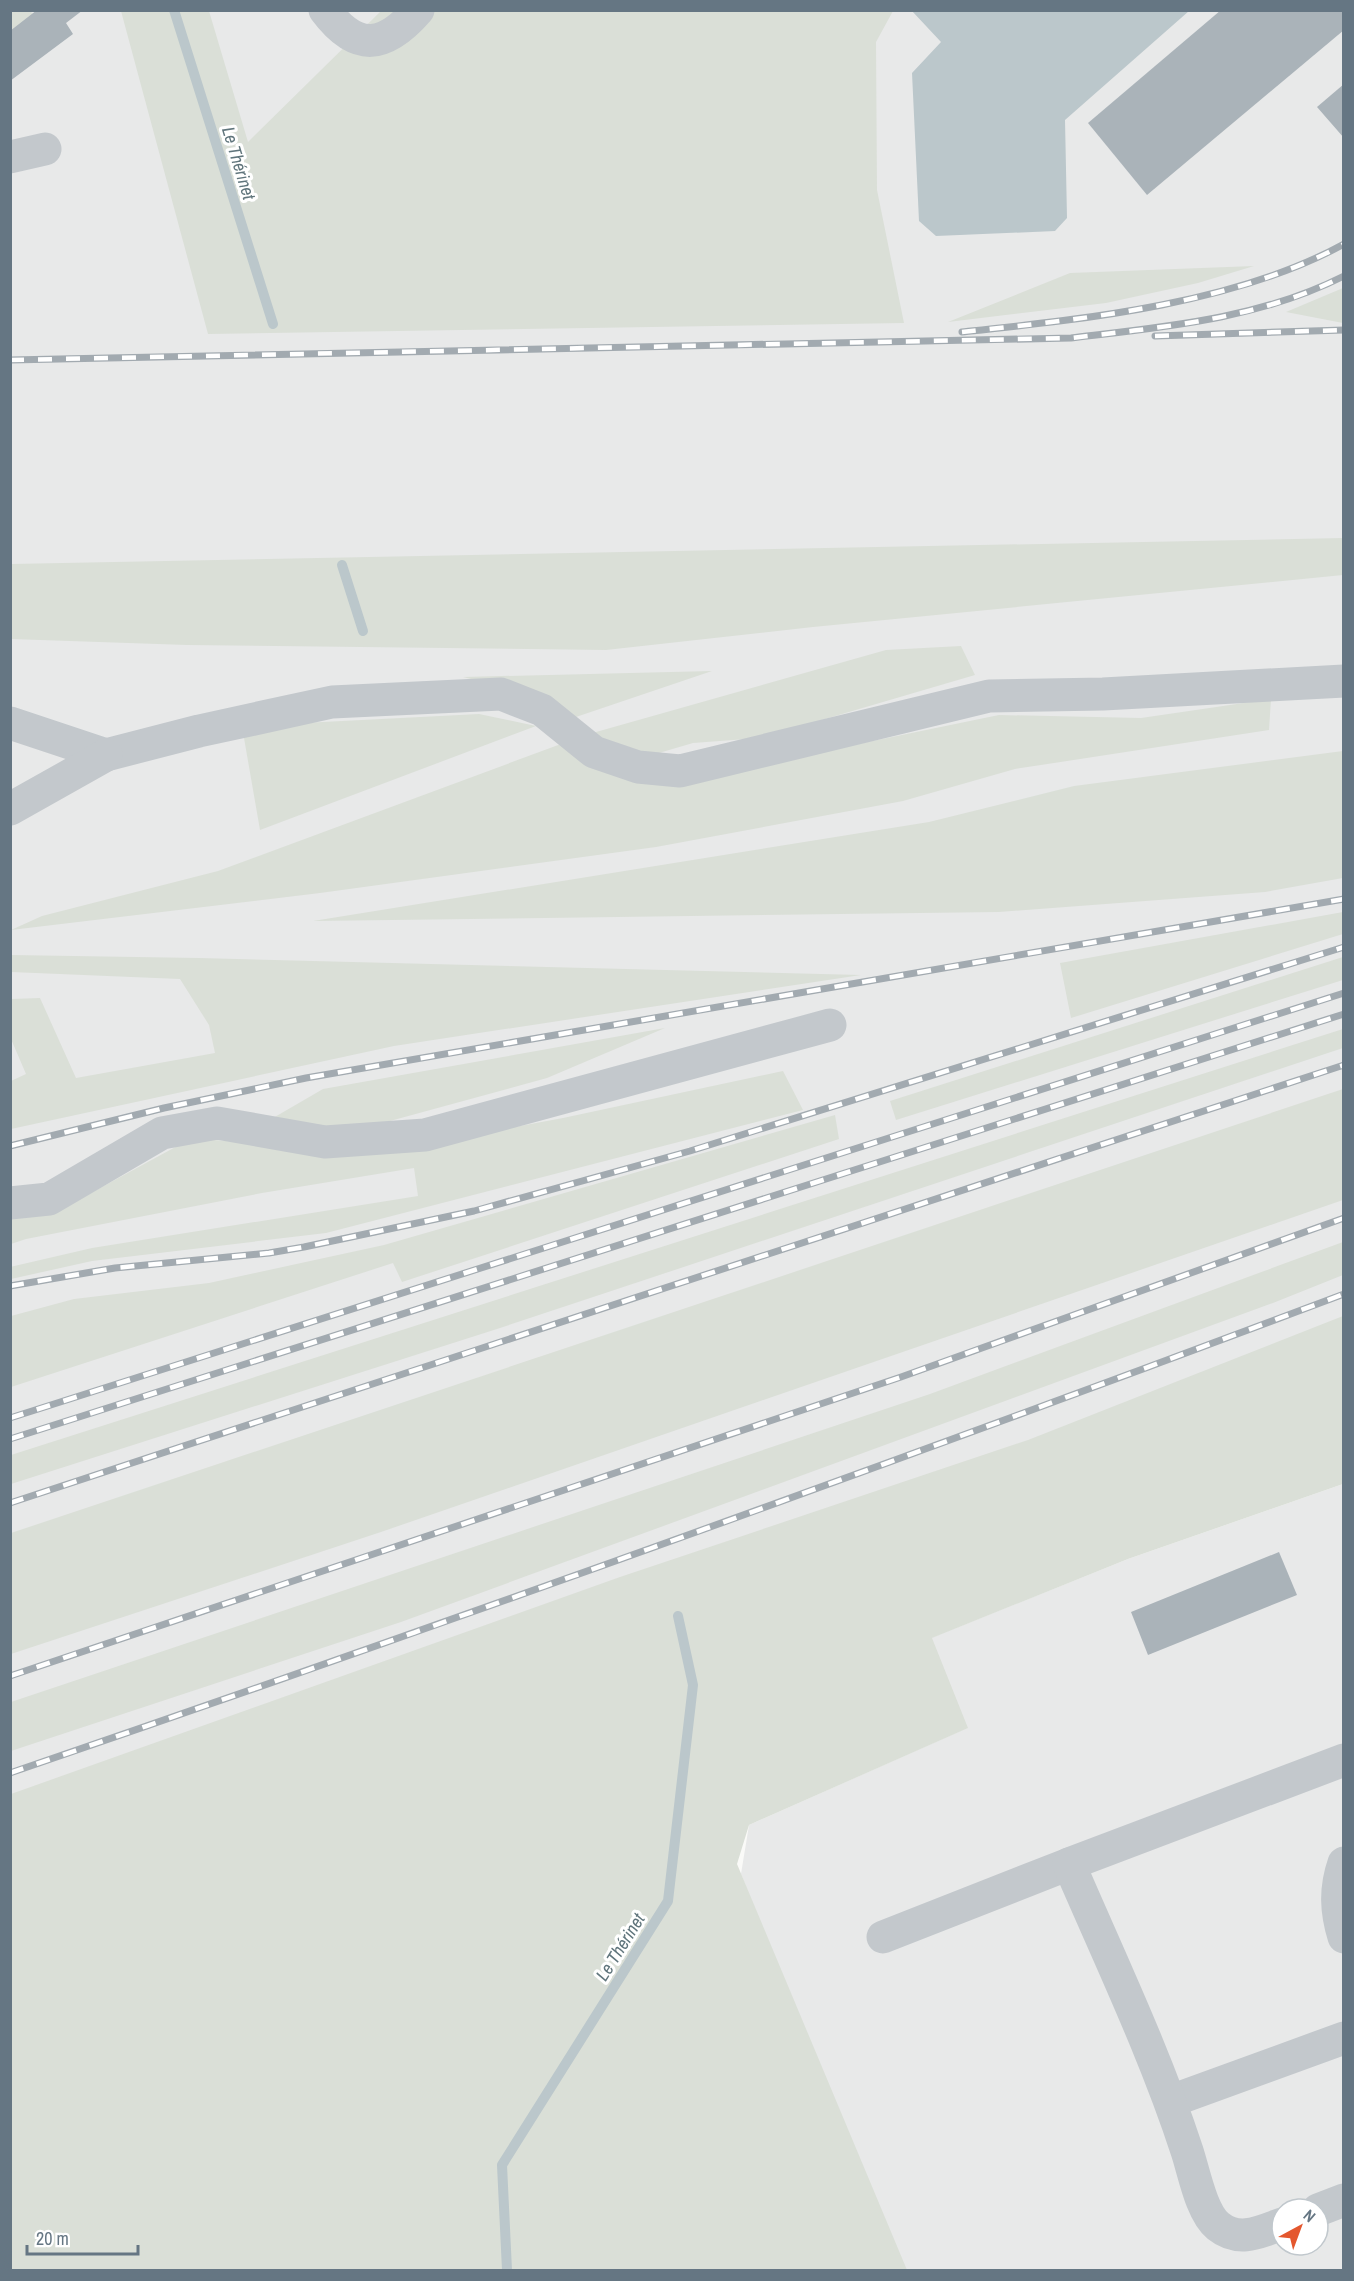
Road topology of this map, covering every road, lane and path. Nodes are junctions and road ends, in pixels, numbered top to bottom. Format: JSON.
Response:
{"nodes":[{"id":1,"x":325,"y":10,"type":"edge"},
{"id":2,"x":418,"y":10,"type":"edge"},
{"id":3,"x":45,"y":149,"type":"dead end"},
{"id":4,"x":10,"y":157,"type":"edge"},
{"id":5,"x":1344,"y":681,"type":"edge"},
{"id":6,"x":10,"y":723,"type":"edge"},
{"id":7,"x":106,"y":755,"type":"junction"},
{"id":8,"x":10,"y":809,"type":"edge"},
{"id":9,"x":830,"y":1025,"type":"dead end"},
{"id":10,"x":10,"y":1203,"type":"edge"},
{"id":11,"x":1344,"y":1760,"type":"edge"},
{"id":12,"x":1344,"y":1863,"type":"edge"},
{"id":13,"x":1069,"y":1864,"type":"junction"},
{"id":14,"x":883,"y":1937,"type":"dead end"},
{"id":15,"x":1344,"y":1937,"type":"edge"},
{"id":16,"x":1344,"y":2038,"type":"edge"},
{"id":17,"x":1171,"y":2100,"type":"junction"},
{"id":18,"x":1270,"y":2228,"type":"edge"}],
"edges":[{"from":1,"to":2,"type":"street"},
{"from":3,"to":4,"type":"street"},
{"from":5,"to":7,"type":"street"},
{"from":6,"to":7,"type":"street"},
{"from":7,"to":8,"type":"street"},
{"from":9,"to":10,"type":"street"},
{"from":11,"to":13,"type":"street"},
{"from":12,"to":15,"type":"street"},
{"from":13,"to":14,"type":"street"},
{"from":13,"to":17,"type":"street"},
{"from":16,"to":17,"type":"street"},
{"from":17,"to":18,"type":"street"}]}
